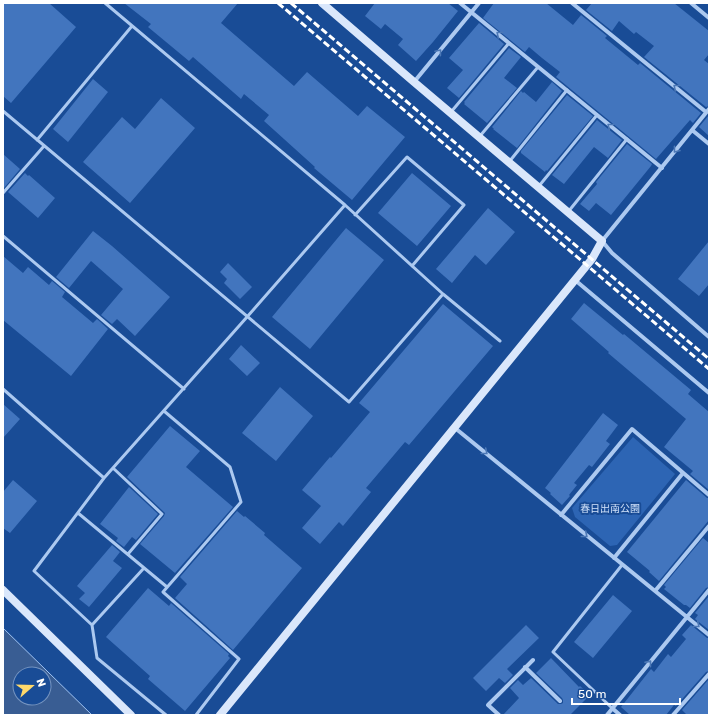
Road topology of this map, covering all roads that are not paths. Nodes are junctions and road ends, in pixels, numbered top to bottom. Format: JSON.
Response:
{"nodes":[{"id":1,"x":105,"y":3,"type":"edge"},
{"id":2,"x":322,"y":3,"type":"edge"},
{"id":3,"x":460,"y":3,"type":"edge"},
{"id":4,"x":479,"y":3,"type":"edge"},
{"id":5,"x":572,"y":3,"type":"edge"},
{"id":6,"x":691,"y":3,"type":"edge"},
{"id":7,"x":472,"y":12,"type":"junction"},
{"id":8,"x":709,"y":18,"type":"edge"},
{"id":9,"x":132,"y":26,"type":"junction"},
{"id":10,"x":509,"y":42,"type":"junction"},
{"id":11,"x":538,"y":66,"type":"junction"},
{"id":12,"x":414,"y":82,"type":"junction"},
{"id":13,"x":567,"y":90,"type":"junction"},
{"id":14,"x":708,"y":110,"type":"edge"},
{"id":15,"x":3,"y":111,"type":"edge"},
{"id":16,"x":451,"y":113,"type":"junction"},
{"id":17,"x":597,"y":115,"type":"junction"},
{"id":18,"x":692,"y":130,"type":"junction"},
{"id":19,"x":479,"y":137,"type":"junction"},
{"id":20,"x":627,"y":139,"type":"junction"},
{"id":21,"x":37,"y":140,"type":"junction"},
{"id":22,"x":709,"y":144,"type":"edge"},
{"id":23,"x":44,"y":146,"type":"junction"},
{"id":24,"x":509,"y":162,"type":"junction"},
{"id":25,"x":662,"y":168,"type":"junction"},
{"id":26,"x":538,"y":187,"type":"junction"},
{"id":27,"x":3,"y":193,"type":"edge"},
{"id":28,"x":344,"y":205,"type":"junction"},
{"id":29,"x":568,"y":212,"type":"junction"},
{"id":30,"x":356,"y":215,"type":"junction"},
{"id":31,"x":3,"y":236,"type":"edge"},
{"id":32,"x":602,"y":241,"type":"junction"},
{"id":33,"x":412,"y":266,"type":"junction"},
{"id":34,"x":575,"y":280,"type":"junction"},
{"id":35,"x":443,"y":294,"type":"junction"},
{"id":36,"x":247,"y":317,"type":"junction"},
{"id":37,"x":709,"y":337,"type":"edge"},
{"id":38,"x":500,"y":341,"type":"dead end"},
{"id":39,"x":3,"y":389,"type":"edge"},
{"id":40,"x":184,"y":389,"type":"junction"},
{"id":41,"x":709,"y":394,"type":"edge"},
{"id":42,"x":164,"y":411,"type":"junction"},
{"id":43,"x":454,"y":428,"type":"junction"},
{"id":44,"x":113,"y":468,"type":"junction"},
{"id":45,"x":683,"y":473,"type":"junction"},
{"id":46,"x":104,"y":478,"type":"junction"},
{"id":47,"x":709,"y":495,"type":"edge"},
{"id":48,"x":78,"y":513,"type":"junction"},
{"id":49,"x":561,"y":515,"type":"junction"},
{"id":50,"x":709,"y":526,"type":"edge"},
{"id":51,"x":128,"y":554,"type":"junction"},
{"id":52,"x":614,"y":558,"type":"junction"},
{"id":53,"x":622,"y":565,"type":"junction"},
{"id":54,"x":144,"y":568,"type":"junction"},
{"id":55,"x":168,"y":587,"type":"junction"},
{"id":56,"x":3,"y":590,"type":"edge"},
{"id":57,"x":709,"y":590,"type":"edge"},
{"id":58,"x":655,"y":591,"type":"junction"},
{"id":59,"x":687,"y":617,"type":"junction"},
{"id":60,"x":92,"y":625,"type":"junction"},
{"id":61,"x":709,"y":635,"type":"edge"},
{"id":62,"x":533,"y":660,"type":"dead end"},
{"id":63,"x":525,"y":667,"type":"junction"},
{"id":64,"x":709,"y":674,"type":"edge"},
{"id":65,"x":560,"y":701,"type":"dead end"},
{"id":66,"x":612,"y":708,"type":"junction"},
{"id":67,"x":131,"y":715,"type":"edge"},
{"id":68,"x":166,"y":715,"type":"edge"},
{"id":69,"x":196,"y":715,"type":"edge"},
{"id":70,"x":220,"y":715,"type":"edge"},
{"id":71,"x":499,"y":715,"type":"edge"},
{"id":72,"x":607,"y":715,"type":"edge"},
{"id":73,"x":620,"y":715,"type":"edge"},
{"id":74,"x":673,"y":715,"type":"edge"}],
"edges":[{"from":1,"to":9,"type":"lane"},
{"from":2,"to":12,"type":"street"},
{"from":3,"to":7,"type":"street"},
{"from":4,"to":7,"type":"street"},
{"from":14,"to":5,"type":"street","one_way":true},
{"from":6,"to":8,"type":"street"},
{"from":10,"to":7,"type":"street","one_way":true},
{"from":12,"to":7,"type":"street","one_way":true},
{"from":9,"to":21,"type":"lane"},
{"from":9,"to":28,"type":"lane"},
{"from":10,"to":11,"type":"street"},
{"from":10,"to":16,"type":"lane"},
{"from":11,"to":13,"type":"street"},
{"from":11,"to":19,"type":"lane"},
{"from":12,"to":16,"type":"street"},
{"from":13,"to":17,"type":"street"},
{"from":13,"to":24,"type":"lane"},
{"from":14,"to":18,"type":"street"},
{"from":15,"to":21,"type":"lane"},
{"from":16,"to":19,"type":"street"},
{"from":20,"to":17,"type":"street","one_way":true},
{"from":17,"to":26,"type":"lane"},
{"from":18,"to":22,"type":"street"},
{"from":18,"to":25,"type":"street","one_way":true},
{"from":19,"to":24,"type":"street"},
{"from":20,"to":25,"type":"street"},
{"from":20,"to":29,"type":"lane"},
{"from":21,"to":23,"type":"lane"},
{"from":23,"to":27,"type":"lane"},
{"from":23,"to":36,"type":"lane"},
{"from":24,"to":26,"type":"street"},
{"from":25,"to":32,"type":"street"},
{"from":26,"to":29,"type":"street"},
{"from":28,"to":30,"type":"lane"},
{"from":28,"to":36,"type":"lane"},
{"from":29,"to":32,"type":"street"},
{"from":30,"to":33,"type":"lane"},
{"from":30,"to":33,"type":"lane"},
{"from":31,"to":40,"type":"lane"},
{"from":32,"to":34,"type":"street"},
{"from":32,"to":37,"type":"street"},
{"from":33,"to":35,"type":"lane"},
{"from":34,"to":41,"type":"street"},
{"from":34,"to":43,"type":"street"},
{"from":35,"to":36,"type":"lane"},
{"from":35,"to":38,"type":"lane"},
{"from":36,"to":40,"type":"lane"},
{"from":39,"to":46,"type":"lane"},
{"from":40,"to":42,"type":"lane"},
{"from":42,"to":44,"type":"lane"},
{"from":42,"to":55,"type":"lane"},
{"from":43,"to":49,"type":"street","one_way":true},
{"from":43,"to":70,"type":"street"},
{"from":44,"to":46,"type":"lane"},
{"from":44,"to":51,"type":"lane"},
{"from":45,"to":47,"type":"street"},
{"from":45,"to":49,"type":"street"},
{"from":45,"to":52,"type":"street"},
{"from":46,"to":48,"type":"lane"},
{"from":48,"to":51,"type":"lane"},
{"from":48,"to":60,"type":"lane"},
{"from":49,"to":52,"type":"street","one_way":true},
{"from":50,"to":58,"type":"street"},
{"from":51,"to":54,"type":"lane"},
{"from":52,"to":53,"type":"street"},
{"from":53,"to":58,"type":"street"},
{"from":53,"to":66,"type":"lane"},
{"from":54,"to":55,"type":"lane"},
{"from":54,"to":60,"type":"lane"},
{"from":55,"to":69,"type":"lane"},
{"from":56,"to":67,"type":"street"},
{"from":57,"to":59,"type":"street"},
{"from":58,"to":59,"type":"street"},
{"from":59,"to":61,"type":"street","one_way":true},
{"from":66,"to":59,"type":"street","one_way":true},
{"from":60,"to":68,"type":"lane"},
{"from":62,"to":63,"type":"street"},
{"from":63,"to":65,"type":"street"},
{"from":63,"to":71,"type":"street"},
{"from":64,"to":74,"type":"street"},
{"from":66,"to":72,"type":"street"},
{"from":66,"to":73,"type":"street"}]}
